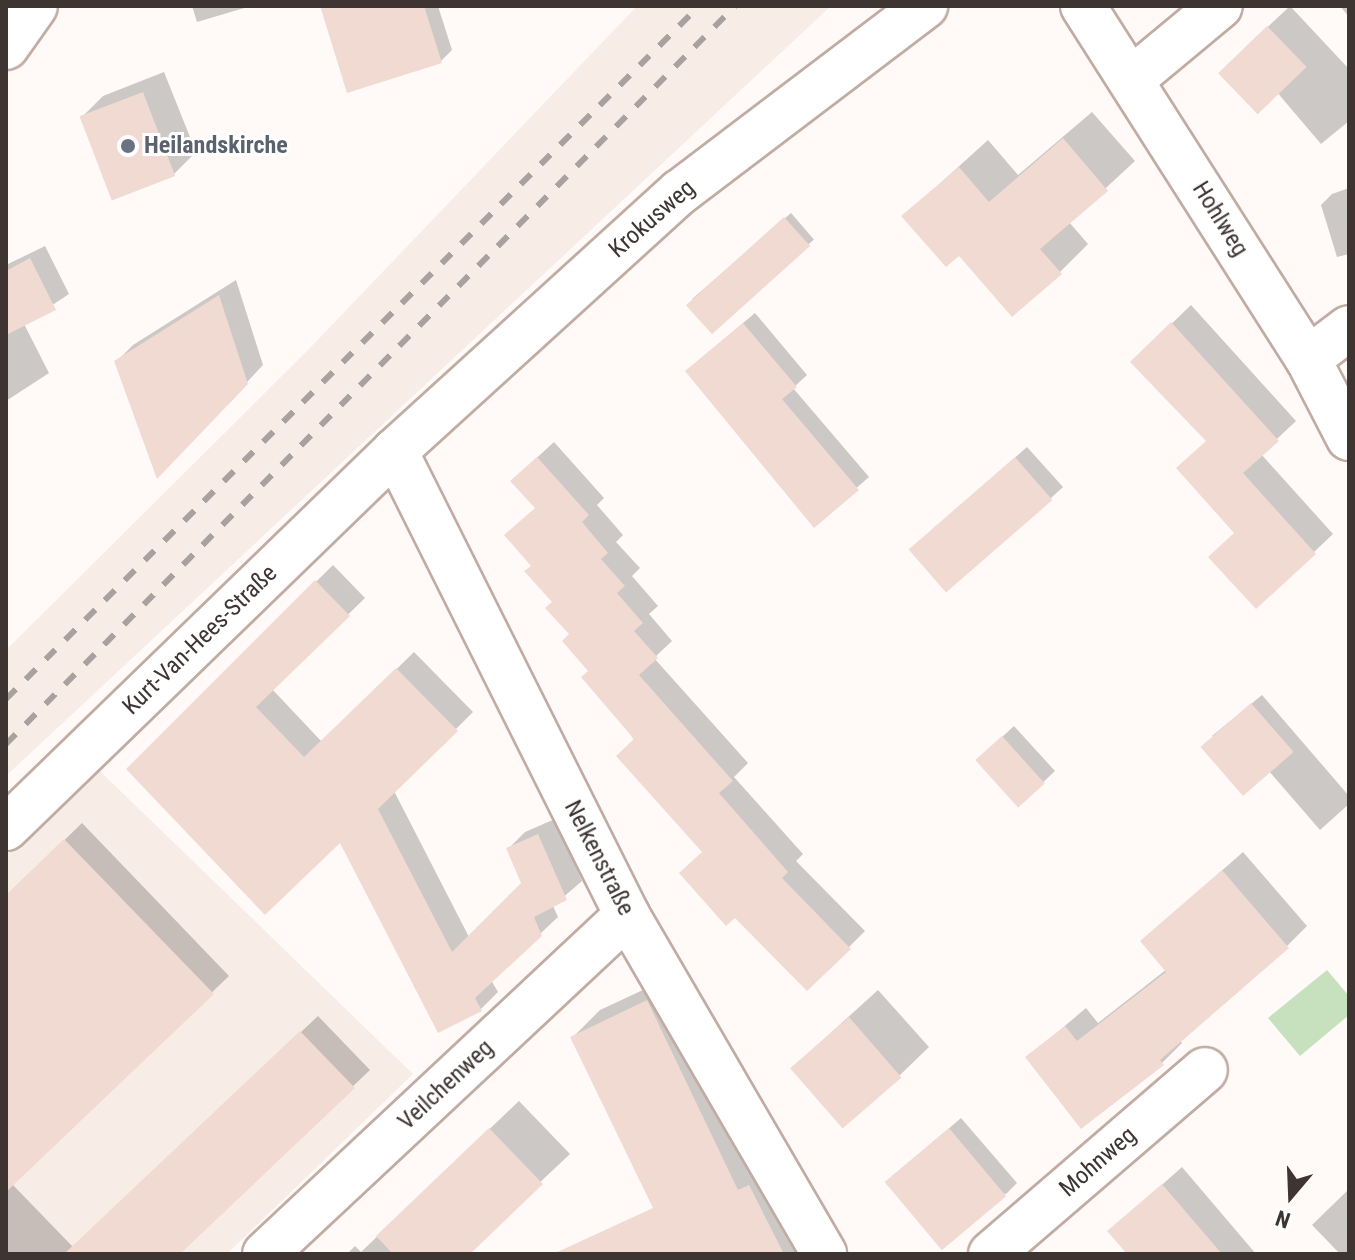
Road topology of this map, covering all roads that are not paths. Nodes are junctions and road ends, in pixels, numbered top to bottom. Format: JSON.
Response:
{"nodes":[{"id":1,"x":35,"y":6,"type":"edge"},
{"id":2,"x":925,"y":6,"type":"edge"},
{"id":3,"x":1083,"y":6,"type":"edge"},
{"id":4,"x":1220,"y":6,"type":"edge"},
{"id":5,"x":6,"y":47,"type":"edge"},
{"id":6,"x":1132,"y":79,"type":"junction"},
{"id":7,"x":1349,"y":328,"type":"edge"},
{"id":8,"x":1308,"y":359,"type":"junction"},
{"id":9,"x":1349,"y":438,"type":"edge"},
{"id":10,"x":395,"y":451,"type":"junction"},
{"id":11,"x":6,"y":828,"type":"edge"},
{"id":12,"x":627,"y":915,"type":"junction"},
{"id":13,"x":1205,"y":1070,"type":"dead end"},
{"id":14,"x":265,"y":1254,"type":"edge"},
{"id":15,"x":824,"y":1254,"type":"edge"},
{"id":16,"x":991,"y":1254,"type":"edge"}],
"edges":[{"from":1,"to":5,"type":"street"},
{"from":2,"to":10,"type":"street","name":"Krokusweg"},
{"from":3,"to":6,"type":"street","name":"Hohlweg"},
{"from":4,"to":6,"type":"street"},
{"from":6,"to":8,"type":"street","name":"Hohlweg"},
{"from":7,"to":8,"type":"street"},
{"from":8,"to":9,"type":"street","name":"Hohlweg"},
{"from":10,"to":11,"type":"street","name":"Kurt-Van-Hees-Straße"},
{"from":10,"to":12,"type":"street","name":"Nelkenstraße"},
{"from":12,"to":14,"type":"street","name":"Veilchenweg"},
{"from":12,"to":15,"type":"street","name":"Nelkenstraße"},
{"from":13,"to":16,"type":"street","name":"Mohnweg"}]}
